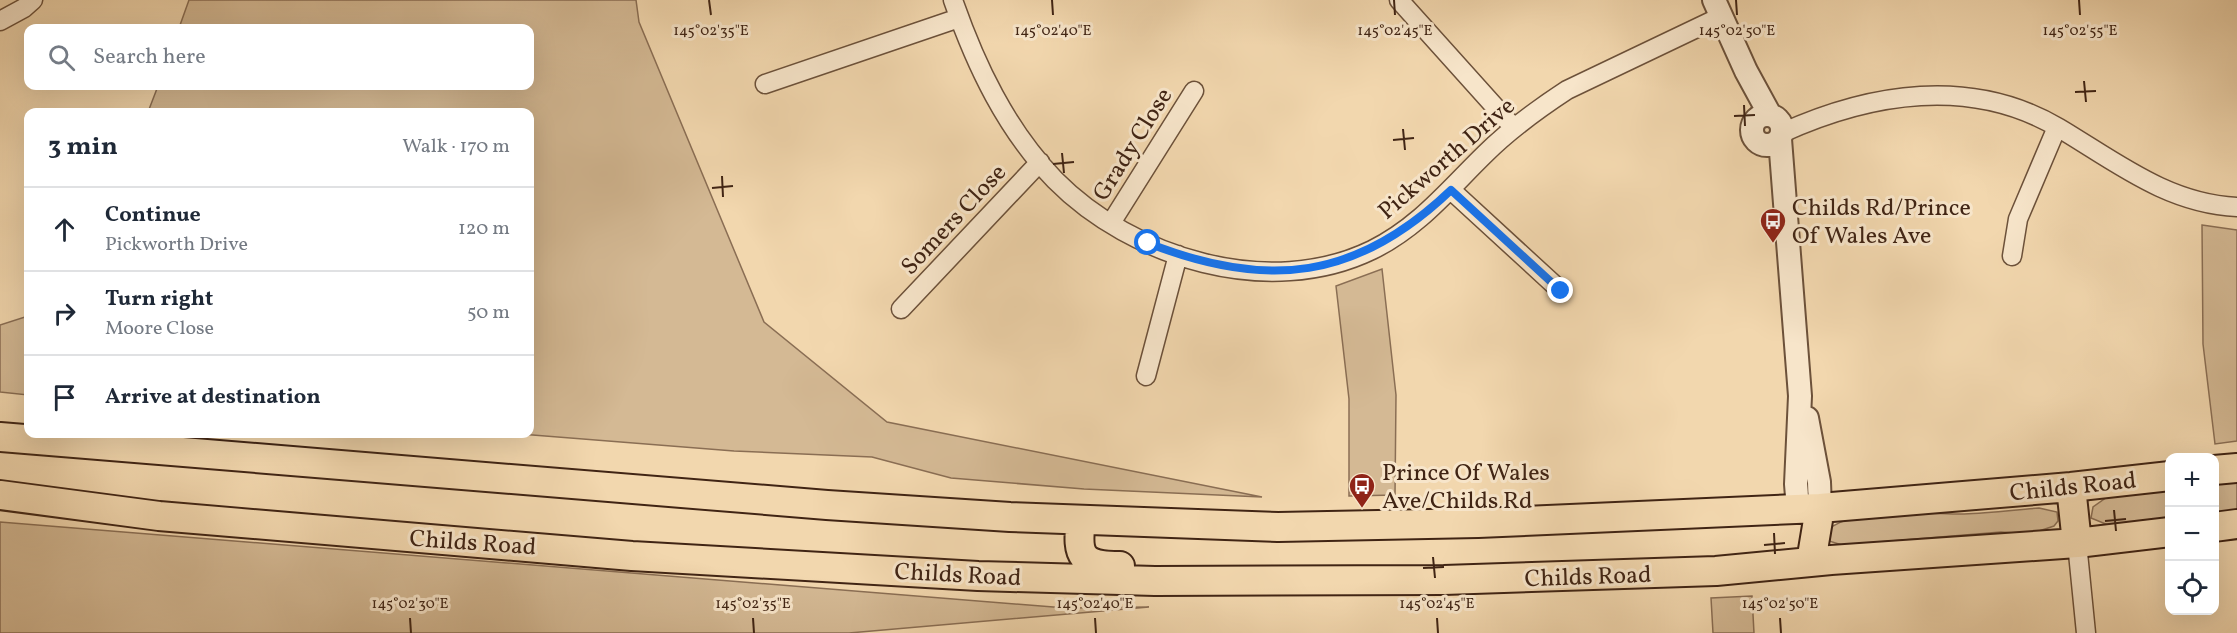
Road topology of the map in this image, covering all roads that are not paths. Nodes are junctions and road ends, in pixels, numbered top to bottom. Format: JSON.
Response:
{"nodes":[{"id":1,"x":33,"y":0,"type":"edge"},
{"id":2,"x":953,"y":0,"type":"edge"},
{"id":3,"x":1400,"y":0,"type":"edge"},
{"id":4,"x":1718,"y":8,"type":"edge"},
{"id":5,"x":959,"y":18,"type":"junction"},
{"id":6,"x":0,"y":21,"type":"edge"},
{"id":7,"x":765,"y":84,"type":"dead end"},
{"id":8,"x":1194,"y":91,"type":"dead end"},
{"id":9,"x":2057,"y":127,"type":"junction"},
{"id":10,"x":1514,"y":128,"type":"junction"},
{"id":11,"x":1771,"y":129,"type":"junction"},
{"id":12,"x":1040,"y":162,"type":"junction"},
{"id":13,"x":1451,"y":190,"type":"junction"},
{"id":14,"x":2237,"y":207,"type":"edge"},
{"id":15,"x":1111,"y":223,"type":"junction"},
{"id":16,"x":1178,"y":255,"type":"junction"},
{"id":17,"x":2012,"y":256,"type":"dead end"},
{"id":18,"x":1561,"y":291,"type":"dead end"},
{"id":19,"x":901,"y":309,"type":"dead end"},
{"id":20,"x":1146,"y":376,"type":"dead end"},
{"id":21,"x":0,"y":437,"type":"edge"},
{"id":22,"x":2237,"y":468,"type":"edge"},
{"id":23,"x":2219,"y":470,"type":"edge"},
{"id":24,"x":2165,"y":476,"type":"edge"},
{"id":25,"x":2071,"y":487,"type":"junction"},
{"id":26,"x":0,"y":495,"type":"edge"},
{"id":27,"x":1809,"y":508,"type":"junction"},
{"id":28,"x":1081,"y":520,"type":"junction"},
{"id":29,"x":2237,"y":524,"type":"edge"},
{"id":30,"x":2219,"y":526,"type":"edge"},
{"id":31,"x":2165,"y":532,"type":"edge"},
{"id":32,"x":2077,"y":543,"type":"junction"},
{"id":33,"x":1811,"y":562,"type":"junction"},
{"id":34,"x":1359,"y":580,"type":"junction"},
{"id":35,"x":2086,"y":633,"type":"edge"}],
"edges":[{"from":1,"to":6,"type":"street"},
{"from":2,"to":5,"type":"street","name":"Pickworth Drive"},
{"from":3,"to":10,"type":"street"},
{"from":4,"to":10,"type":"street","name":"Pickworth Drive"},
{"from":4,"to":11,"type":"street"},
{"from":5,"to":7,"type":"street"},
{"from":5,"to":12,"type":"street","name":"Pickworth Drive"},
{"from":8,"to":15,"type":"street","name":"Grady Close"},
{"from":9,"to":11,"type":"street"},
{"from":9,"to":14,"type":"street"},
{"from":9,"to":17,"type":"street"},
{"from":10,"to":13,"type":"street","name":"Pickworth Drive"},
{"from":11,"to":27,"type":"street"},
{"from":12,"to":15,"type":"street","name":"Pickworth Drive"},
{"from":12,"to":19,"type":"street","name":"Somers Close"},
{"from":13,"to":16,"type":"street","name":"Pickworth Drive"},
{"from":13,"to":18,"type":"street"},
{"from":15,"to":16,"type":"street","name":"Pickworth Drive"},
{"from":16,"to":20,"type":"street"},
{"from":21,"to":28,"type":"main road","name":"Childs Road"},
{"from":22,"to":23,"type":"main road"},
{"from":24,"to":25,"type":"main road","name":"Childs Road"},
{"from":25,"to":27,"type":"main road","name":"Childs Road"},
{"from":25,"to":32,"type":"main road"},
{"from":26,"to":34,"type":"main road","name":"Childs Road"},
{"from":27,"to":28,"type":"main road","name":"Childs Road"},
{"from":27,"to":33,"type":"main road"},
{"from":28,"to":34,"type":"main road"},
{"from":29,"to":30,"type":"main road"},
{"from":31,"to":32,"type":"main road","name":"Childs Road"},
{"from":32,"to":33,"type":"main road","name":"Childs Road"},
{"from":32,"to":35,"type":"street"},
{"from":33,"to":34,"type":"main road","name":"Childs Road"}]}
